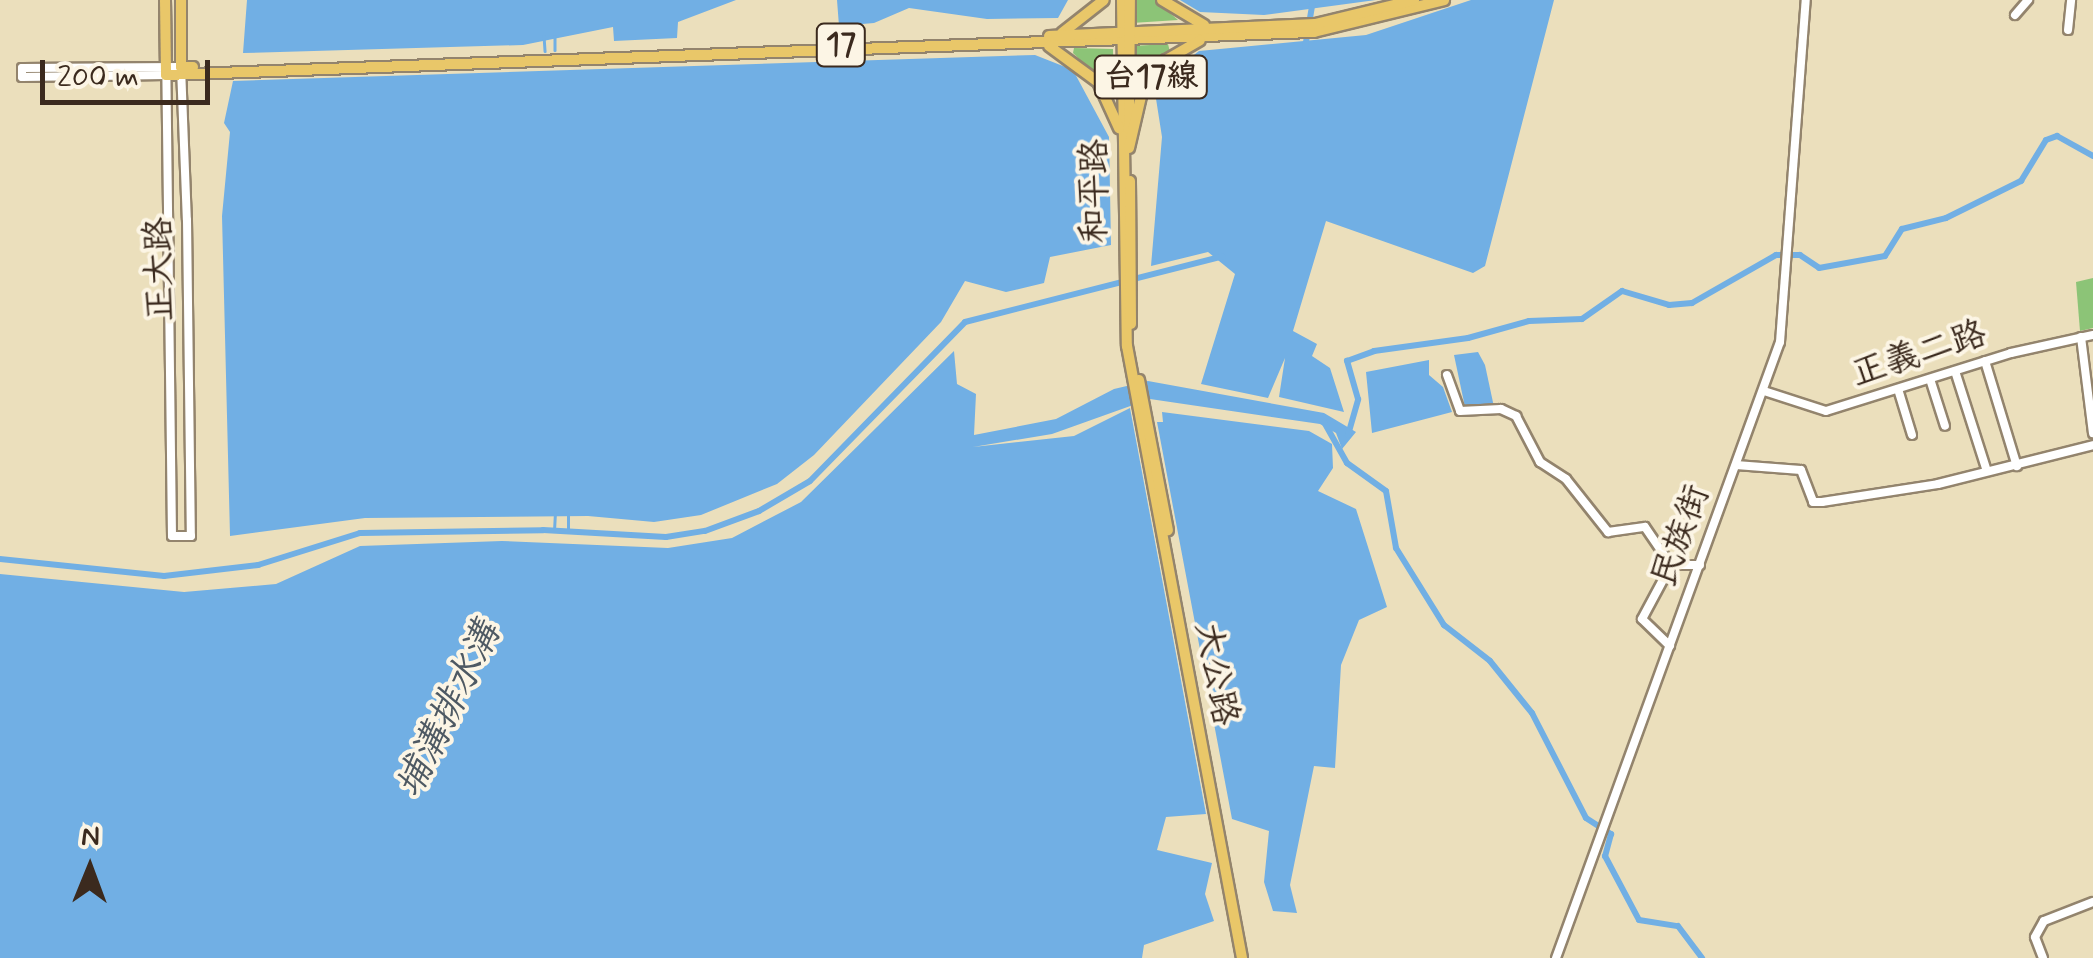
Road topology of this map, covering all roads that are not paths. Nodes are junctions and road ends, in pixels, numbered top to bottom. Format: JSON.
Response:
{"nodes":[{"id":1,"x":165,"y":0,"type":"edge"},
{"id":2,"x":180,"y":0,"type":"edge"},
{"id":3,"x":1104,"y":0,"type":"edge"},
{"id":4,"x":1122,"y":0,"type":"edge"},
{"id":5,"x":1130,"y":0,"type":"edge"},
{"id":6,"x":1162,"y":0,"type":"edge"},
{"id":7,"x":1414,"y":0,"type":"edge"},
{"id":8,"x":1444,"y":0,"type":"edge"},
{"id":9,"x":1806,"y":0,"type":"edge"},
{"id":10,"x":2028,"y":0,"type":"edge"},
{"id":11,"x":2071,"y":0,"type":"edge"},
{"id":12,"x":2015,"y":14,"type":"dead end"},
{"id":13,"x":2068,"y":30,"type":"dead end"},
{"id":14,"x":1211,"y":31,"type":"junction"},
{"id":15,"x":1058,"y":35,"type":"junction"},
{"id":16,"x":1125,"y":35,"type":"junction"},
{"id":17,"x":1033,"y":43,"type":"junction"},
{"id":18,"x":553,"y":59,"type":"junction"},
{"id":19,"x":166,"y":71,"type":"junction"},
{"id":20,"x":181,"y":71,"type":"junction"},
{"id":21,"x":22,"y":72,"type":"dead end"},
{"id":22,"x":1126,"y":148,"type":"junction"},
{"id":23,"x":168,"y":220,"type":"junction"},
{"id":24,"x":187,"y":220,"type":"junction"},
{"id":25,"x":2093,"y":335,"type":"edge"},
{"id":26,"x":2081,"y":337,"type":"junction"},
{"id":27,"x":1985,"y":361,"type":"junction"},
{"id":28,"x":1955,"y":371,"type":"junction"},
{"id":29,"x":1447,"y":374,"type":"dead end"},
{"id":30,"x":1930,"y":379,"type":"junction"},
{"id":31,"x":1898,"y":389,"type":"junction"},
{"id":32,"x":1764,"y":391,"type":"junction"},
{"id":33,"x":1140,"y":402,"type":"joint"},
{"id":34,"x":1945,"y":426,"type":"dead end"},
{"id":35,"x":2093,"y":433,"type":"edge"},
{"id":36,"x":1912,"y":434,"type":"dead end"},
{"id":37,"x":2093,"y":445,"type":"edge"},
{"id":38,"x":1736,"y":465,"type":"junction"},
{"id":39,"x":2017,"y":466,"type":"junction"},
{"id":40,"x":1986,"y":468,"type":"junction"},
{"id":41,"x":1672,"y":565,"type":"junction"},
{"id":42,"x":1700,"y":566,"type":"junction"},
{"id":43,"x":1670,"y":646,"type":"junction"},
{"id":44,"x":2093,"y":902,"type":"edge"},
{"id":45,"x":1246,"y":958,"type":"edge"},
{"id":46,"x":1556,"y":958,"type":"edge"},
{"id":47,"x":2043,"y":958,"type":"edge"}],
"edges":[{"from":1,"to":19,"type":"main road","name":"正大路"},
{"from":2,"to":20,"type":"main road","name":"正大路"},
{"from":3,"to":15,"type":"main road"},
{"from":4,"to":16,"type":"main road","name":"和平路"},
{"from":5,"to":16,"type":"main road","name":"和平路"},
{"from":6,"to":14,"type":"main road"},
{"from":7,"to":14,"type":"main road"},
{"from":8,"to":14,"type":"main road"},
{"from":9,"to":32,"type":"street","name":"民族街"},
{"from":10,"to":12,"type":"street"},
{"from":11,"to":13,"type":"street"},
{"from":14,"to":16,"type":"main road"},
{"from":14,"to":22,"type":"main road","number":"台17線"},
{"from":15,"to":16,"type":"main road","number":"17"},
{"from":15,"to":18,"type":"main road","number":"17"},
{"from":16,"to":17,"type":"main road","number":"17"},
{"from":16,"to":22,"type":"main road","name":"和平路"},
{"from":17,"to":18,"type":"main road","number":"17"},
{"from":17,"to":22,"type":"main road","number":"台17線"},
{"from":18,"to":20,"type":"main road","number":"17"},
{"from":19,"to":20,"type":"main road","number":"17"},
{"from":19,"to":21,"type":"street"},
{"from":19,"to":23,"type":"street","name":"正大路"},
{"from":20,"to":24,"type":"street","name":"正大路"},
{"from":22,"to":33,"type":"main road","name":"和平路"},
{"from":23,"to":24,"type":"street"},
{"from":23,"to":24,"type":"street","name":"正大路"},
{"from":25,"to":26,"type":"street","name":"正義二路"},
{"from":26,"to":27,"type":"street","name":"正義二路"},
{"from":26,"to":35,"type":"street"},
{"from":27,"to":28,"type":"street","name":"正義二路"},
{"from":27,"to":39,"type":"street"},
{"from":28,"to":30,"type":"street","name":"正義二路"},
{"from":28,"to":40,"type":"street"},
{"from":29,"to":41,"type":"street"},
{"from":30,"to":31,"type":"street","name":"正義二路"},
{"from":30,"to":34,"type":"street"},
{"from":31,"to":32,"type":"street","name":"正義二路"},
{"from":31,"to":36,"type":"street"},
{"from":32,"to":38,"type":"street","name":"民族街"},
{"from":33,"to":45,"type":"main road","name":"大公路"},
{"from":37,"to":39,"type":"street"},
{"from":38,"to":40,"type":"street"},
{"from":38,"to":42,"type":"street","name":"民族街"},
{"from":39,"to":40,"type":"street"},
{"from":41,"to":42,"type":"street"},
{"from":41,"to":43,"type":"street"},
{"from":42,"to":43,"type":"street","name":"民族街"},
{"from":43,"to":46,"type":"street","name":"民族街"},
{"from":44,"to":47,"type":"street"}]}
